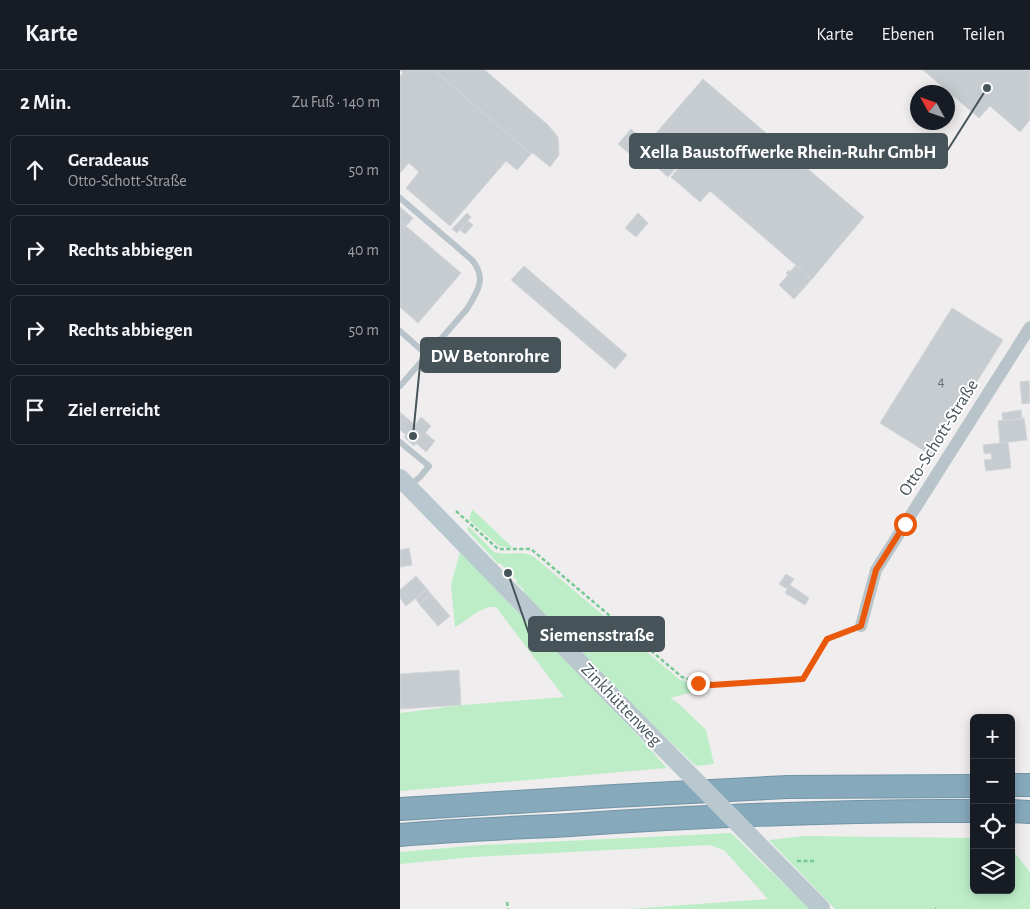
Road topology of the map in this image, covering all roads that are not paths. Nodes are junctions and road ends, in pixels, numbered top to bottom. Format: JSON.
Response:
{"nodes":[{"id":1,"x":400,"y":198,"type":"edge"},
{"id":2,"x":1030,"y":327,"type":"edge"},
{"id":3,"x":400,"y":331,"type":"edge"},
{"id":4,"x":427,"y":355,"type":"junction"},
{"id":5,"x":400,"y":386,"type":"edge"},
{"id":6,"x":400,"y":442,"type":"edge"},
{"id":7,"x":404,"y":482,"type":"edge"},
{"id":8,"x":861,"y":626,"type":"road end"},
{"id":9,"x":1030,"y":785,"type":"edge"},
{"id":10,"x":970,"y":786,"type":"edge"},
{"id":11,"x":1015,"y":786,"type":"edge"},
{"id":12,"x":400,"y":809,"type":"edge"},
{"id":13,"x":970,"y":811,"type":"edge"},
{"id":14,"x":1015,"y":811,"type":"edge"},
{"id":15,"x":1030,"y":812,"type":"edge"},
{"id":16,"x":400,"y":835,"type":"edge"},
{"id":17,"x":821,"y":908,"type":"edge"}],
"edges":[{"from":1,"to":4,"type":"lane"},
{"from":2,"to":8,"type":"street","name":"Otto-Schott-Straße"},
{"from":3,"to":4,"type":"lane"},
{"from":4,"to":5,"type":"lane"},
{"from":6,"to":7,"type":"lane"},
{"from":7,"to":17,"type":"street","name":"Zinkhüttenweg","bridge":true},
{"from":9,"to":11,"type":"highway"},
{"from":10,"to":12,"type":"highway"},
{"from":13,"to":16,"type":"highway"},
{"from":14,"to":15,"type":"highway"}]}
